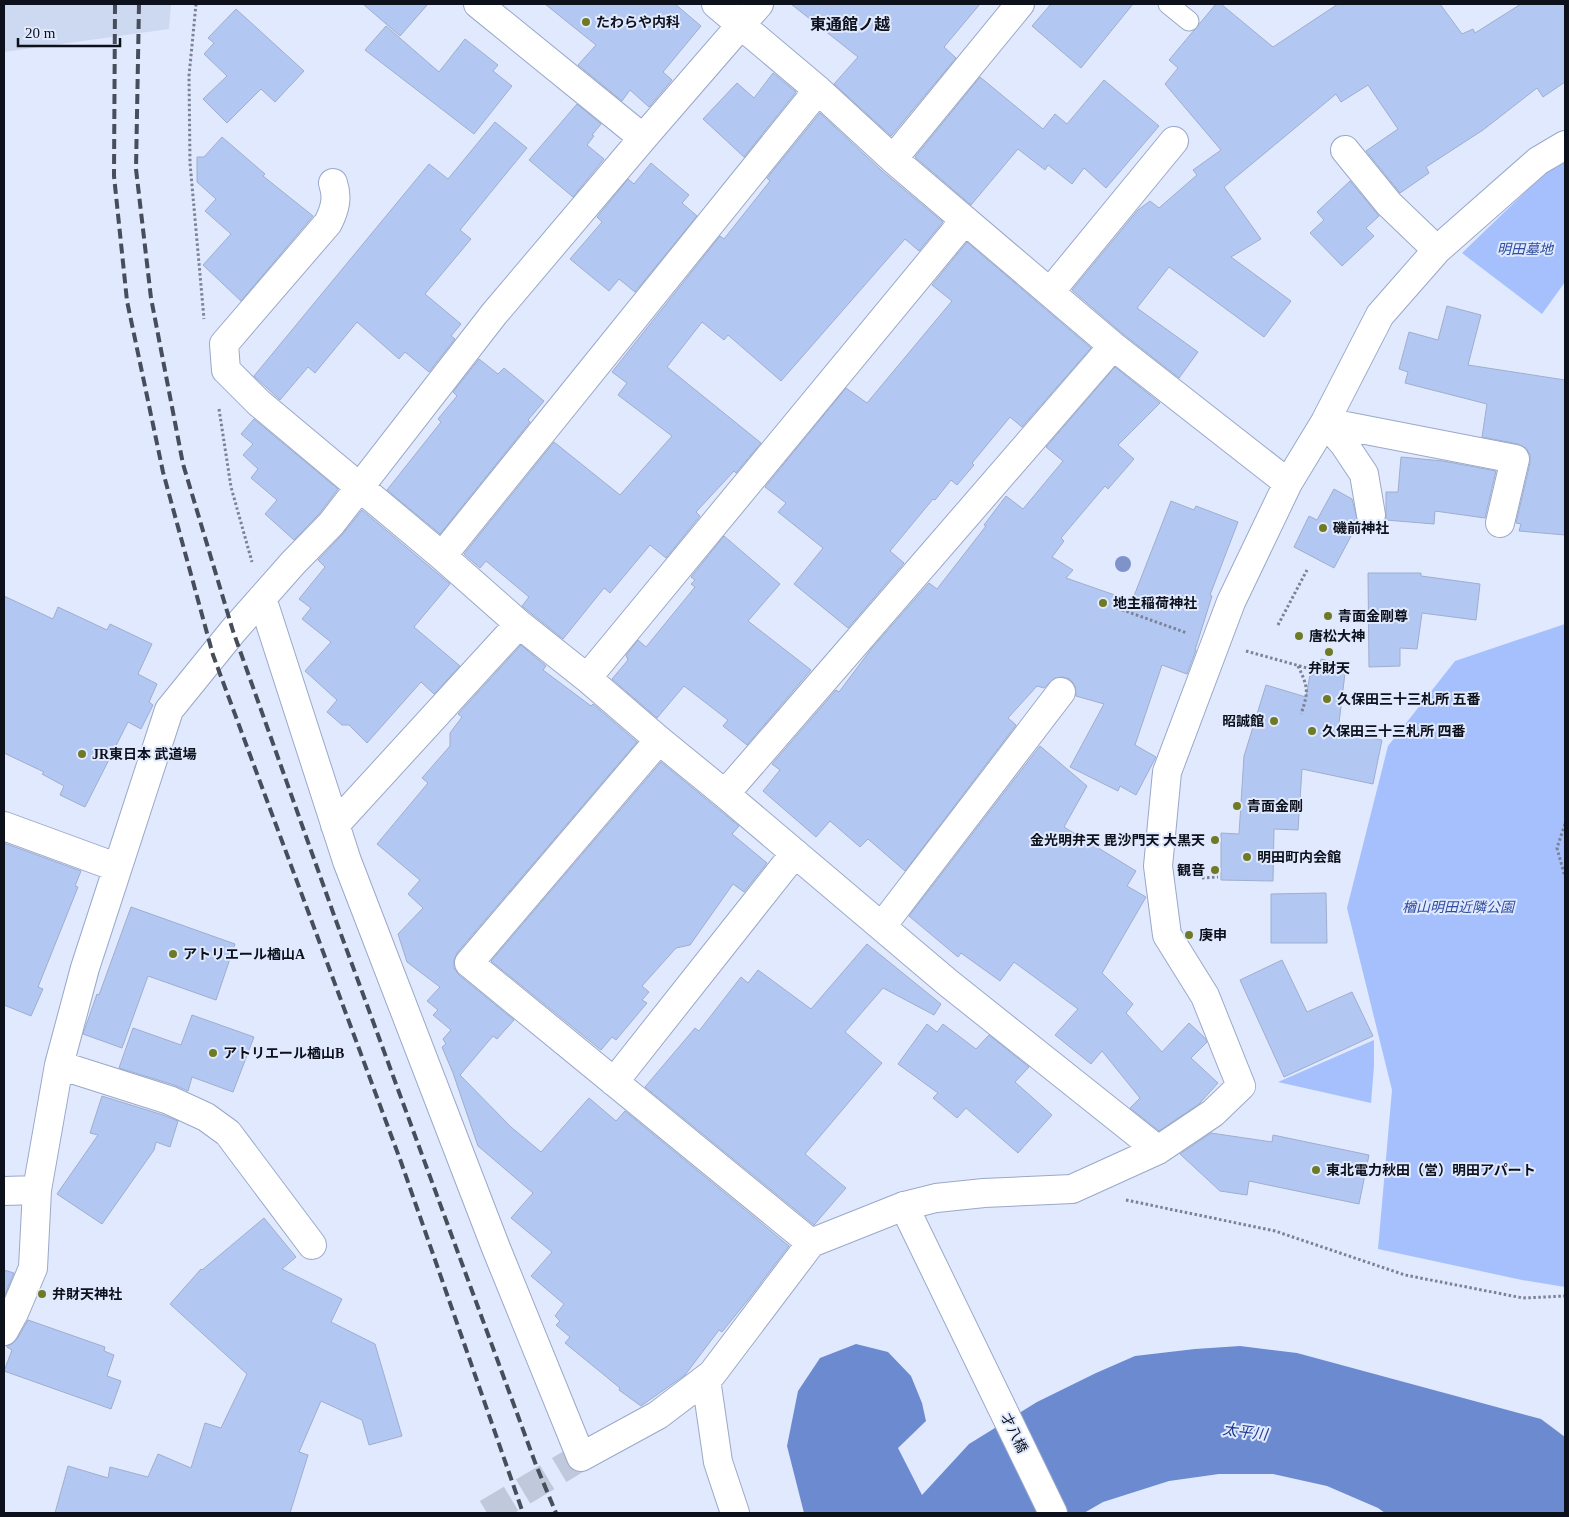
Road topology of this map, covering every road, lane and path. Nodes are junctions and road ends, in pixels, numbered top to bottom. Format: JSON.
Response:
{"nodes":[{"id":1,"x":196,"y":4,"type":"edge"},
{"id":2,"x":478,"y":4,"type":"edge"},
{"id":3,"x":716,"y":4,"type":"edge"},
{"id":4,"x":759,"y":4,"type":"edge"},
{"id":5,"x":1020,"y":4,"type":"edge"},
{"id":6,"x":1168,"y":4,"type":"edge"},
{"id":7,"x":1189,"y":21,"type":"dead end"},
{"id":8,"x":741,"y":24,"type":"junction"},
{"id":9,"x":818,"y":90,"type":"junction"},
{"id":10,"x":643,"y":138,"type":"junction"},
{"id":11,"x":1174,"y":141,"type":"dead end"},
{"id":12,"x":1565,"y":145,"type":"edge"},
{"id":13,"x":1345,"y":150,"type":"dead end"},
{"id":14,"x":893,"y":159,"type":"junction"},
{"id":15,"x":333,"y":183,"type":"dead end"},
{"id":16,"x":965,"y":220,"type":"junction"},
{"id":17,"x":1437,"y":250,"type":"junction"},
{"id":18,"x":1050,"y":292,"type":"junction"},
{"id":19,"x":205,"y":327,"type":"dead end"},
{"id":20,"x":1113,"y":346,"type":"junction"},
{"id":21,"x":217,"y":402,"type":"dead end"},
{"id":22,"x":1325,"y":422,"type":"junction"},
{"id":23,"x":1288,"y":483,"type":"junction"},
{"id":24,"x":359,"y":487,"type":"junction"},
{"id":25,"x":1371,"y":515,"type":"dead end"},
{"id":26,"x":1500,"y":524,"type":"dead end"},
{"id":27,"x":442,"y":556,"type":"junction"},
{"id":28,"x":1307,"y":570,"type":"dead end"},
{"id":29,"x":262,"y":598,"type":"junction"},
{"id":30,"x":1117,"y":608,"type":"dead end"},
{"id":31,"x":519,"y":624,"type":"junction"},
{"id":32,"x":1278,"y":626,"type":"dead end"},
{"id":33,"x":1217,"y":643,"type":"junction"},
{"id":34,"x":1265,"y":656,"type":"dead end"},
{"id":35,"x":1298,"y":665,"type":"junction"},
{"id":36,"x":1307,"y":668,"type":"dead end"},
{"id":37,"x":587,"y":678,"type":"junction"},
{"id":38,"x":1061,"y":692,"type":"dead end"},
{"id":39,"x":1301,"y":714,"type":"dead end"},
{"id":40,"x":659,"y":740,"type":"junction"},
{"id":41,"x":725,"y":794,"type":"junction"},
{"id":42,"x":1565,"y":824,"type":"edge"},
{"id":43,"x":335,"y":825,"type":"junction"},
{"id":44,"x":4,"y":826,"type":"edge"},
{"id":45,"x":796,"y":853,"type":"junction"},
{"id":46,"x":116,"y":867,"type":"junction"},
{"id":47,"x":1218,"y":877,"type":"dead end"},
{"id":48,"x":1565,"y":877,"type":"edge"},
{"id":49,"x":1202,"y":878,"type":"dead end"},
{"id":50,"x":882,"y":926,"type":"junction"},
{"id":51,"x":59,"y":1065,"type":"junction"},
{"id":52,"x":614,"y":1082,"type":"junction"},
{"id":53,"x":1158,"y":1150,"type":"junction"},
{"id":54,"x":37,"y":1190,"type":"junction"},
{"id":55,"x":4,"y":1191,"type":"edge"},
{"id":56,"x":1120,"y":1199,"type":"dead end"},
{"id":57,"x":904,"y":1206,"type":"junction"},
{"id":58,"x":811,"y":1243,"type":"junction"},
{"id":59,"x":312,"y":1245,"type":"dead end"},
{"id":60,"x":1565,"y":1296,"type":"edge"},
{"id":61,"x":4,"y":1332,"type":"edge"},
{"id":62,"x":706,"y":1379,"type":"junction"},
{"id":63,"x":734,"y":1513,"type":"edge"},
{"id":64,"x":1054,"y":1513,"type":"edge"}],
"edges":[{"from":1,"to":19,"type":"path"},
{"from":2,"to":10,"type":"street"},
{"from":3,"to":8,"type":"street"},
{"from":4,"to":8,"type":"street"},
{"from":5,"to":14,"type":"street"},
{"from":6,"to":7,"type":"lane"},
{"from":8,"to":9,"type":"street"},
{"from":8,"to":10,"type":"street"},
{"from":9,"to":14,"type":"street"},
{"from":9,"to":27,"type":"street"},
{"from":10,"to":24,"type":"street"},
{"from":11,"to":18,"type":"street"},
{"from":12,"to":17,"type":"street"},
{"from":13,"to":17,"type":"street"},
{"from":14,"to":16,"type":"street"},
{"from":15,"to":24,"type":"street"},
{"from":16,"to":18,"type":"street"},
{"from":16,"to":37,"type":"street"},
{"from":17,"to":22,"type":"street"},
{"from":18,"to":20,"type":"street"},
{"from":20,"to":23,"type":"street"},
{"from":20,"to":41,"type":"street"},
{"from":21,"to":29,"type":"path"},
{"from":22,"to":23,"type":"street"},
{"from":22,"to":25,"type":"street"},
{"from":22,"to":26,"type":"street"},
{"from":23,"to":33,"type":"street"},
{"from":24,"to":27,"type":"street"},
{"from":24,"to":29,"type":"street"},
{"from":27,"to":31,"type":"street"},
{"from":28,"to":32,"type":"path"},
{"from":29,"to":43,"type":"street"},
{"from":29,"to":46,"type":"street"},
{"from":30,"to":33,"type":"path"},
{"from":31,"to":37,"type":"street"},
{"from":31,"to":43,"type":"street"},
{"from":33,"to":53,"type":"street"},
{"from":34,"to":35,"type":"path"},
{"from":35,"to":36,"type":"path"},
{"from":35,"to":39,"type":"path"},
{"from":37,"to":40,"type":"street"},
{"from":38,"to":50,"type":"street"},
{"from":40,"to":41,"type":"street"},
{"from":40,"to":52,"type":"street"},
{"from":41,"to":45,"type":"street"},
{"from":42,"to":48,"type":"path"},
{"from":43,"to":62,"type":"street"},
{"from":44,"to":46,"type":"street"},
{"from":45,"to":50,"type":"street"},
{"from":45,"to":52,"type":"street"},
{"from":46,"to":51,"type":"street"},
{"from":47,"to":49,"type":"path"},
{"from":50,"to":53,"type":"street"},
{"from":51,"to":54,"type":"street"},
{"from":51,"to":59,"type":"street"},
{"from":52,"to":58,"type":"street"},
{"from":53,"to":57,"type":"street"},
{"from":54,"to":55,"type":"street"},
{"from":54,"to":61,"type":"street"},
{"from":56,"to":60,"type":"path"},
{"from":57,"to":58,"type":"street"},
{"from":57,"to":64,"type":"street","name":"才八橋"},
{"from":58,"to":62,"type":"street"},
{"from":62,"to":63,"type":"street"}]}
